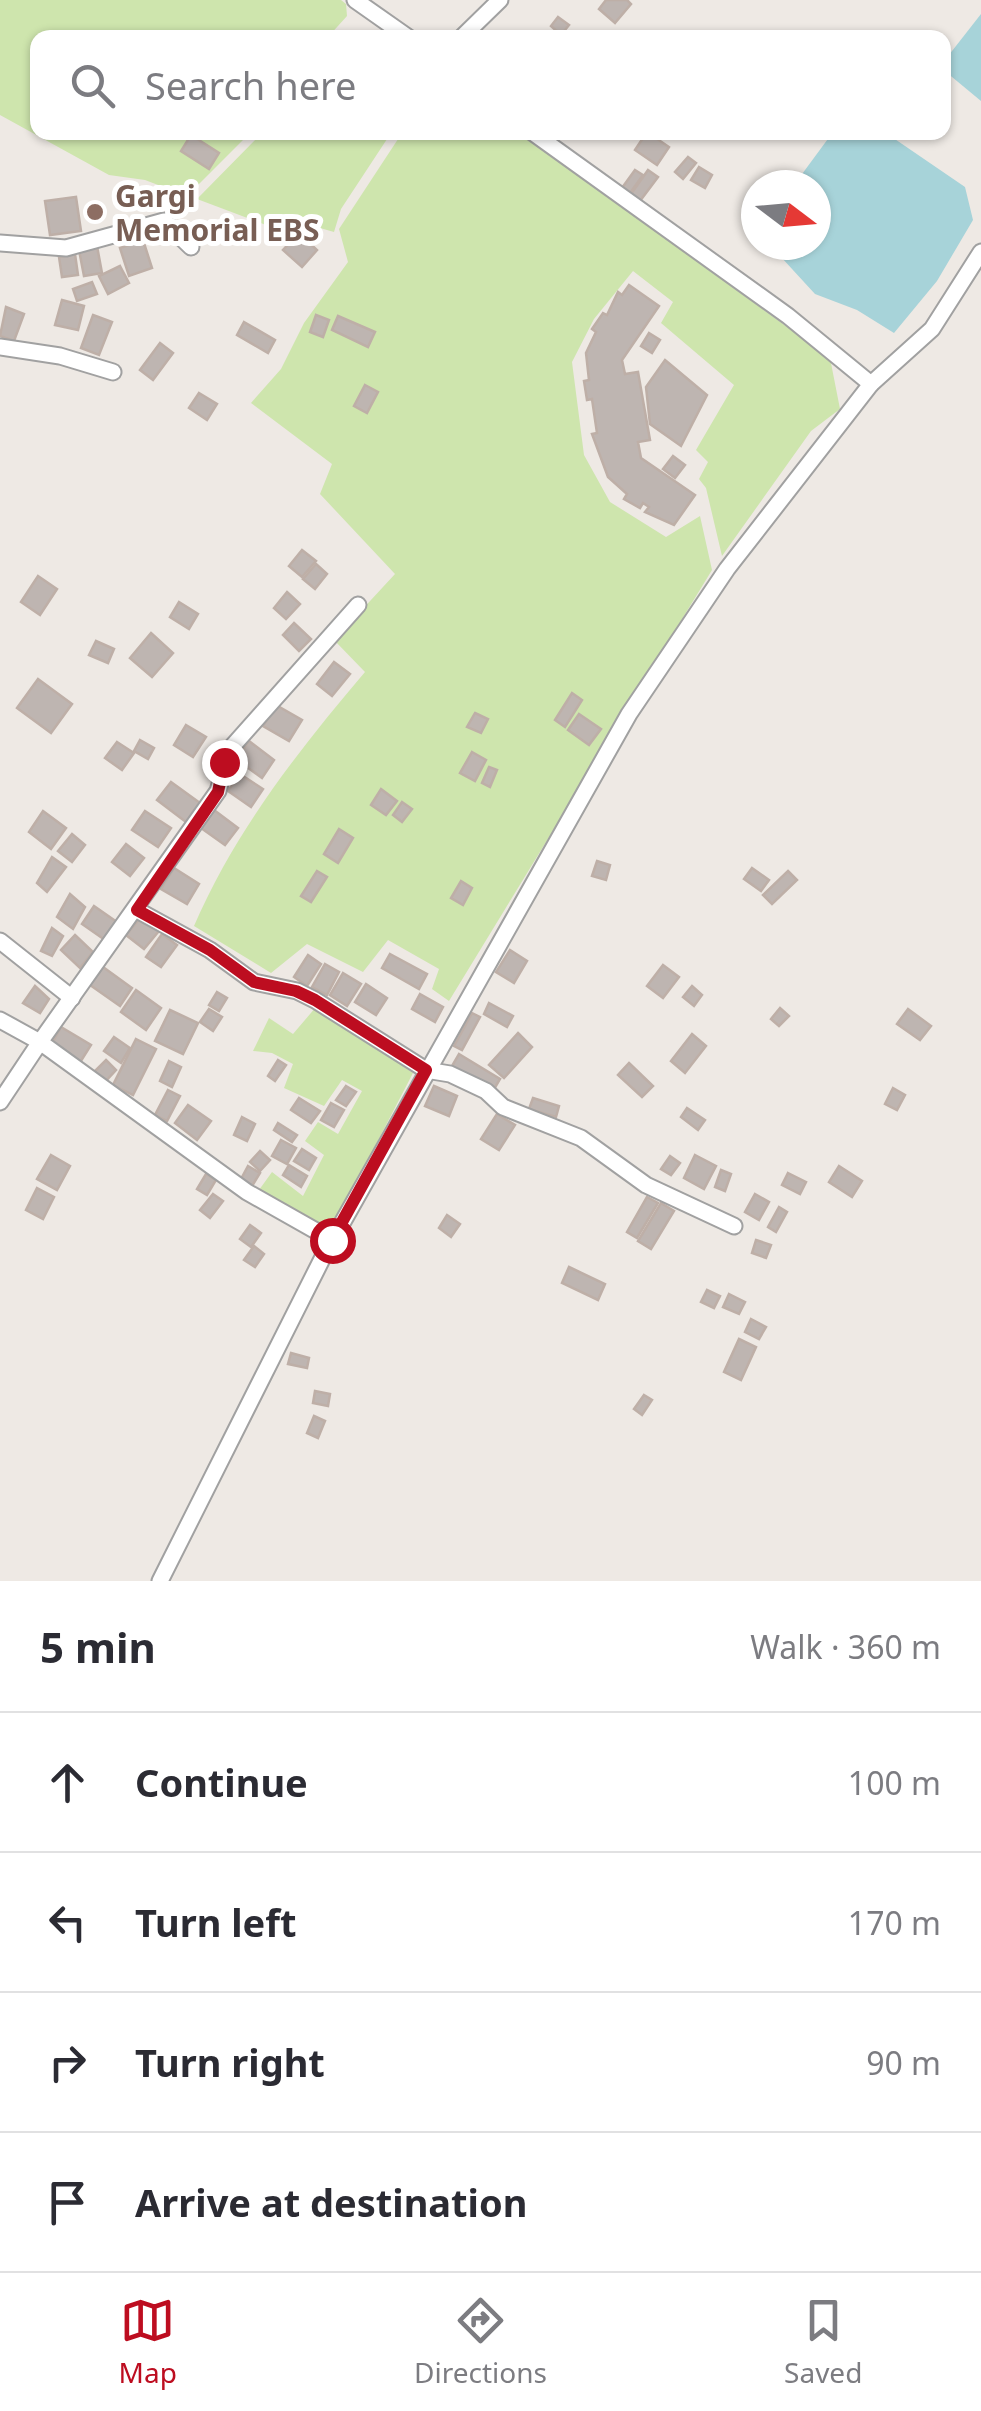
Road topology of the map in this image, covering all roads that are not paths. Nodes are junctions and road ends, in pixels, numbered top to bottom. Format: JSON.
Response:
{"nodes":[{"id":1,"x":356,"y":0,"type":"edge"},
{"id":2,"x":500,"y":0,"type":"edge"},
{"id":3,"x":398,"y":30,"type":"edge"},
{"id":4,"x":469,"y":30,"type":"edge"},
{"id":5,"x":543,"y":140,"type":"edge"},
{"id":6,"x":0,"y":243,"type":"edge"},
{"id":7,"x":191,"y":247,"type":"dead end"},
{"id":8,"x":981,"y":252,"type":"edge"},
{"id":9,"x":0,"y":347,"type":"edge"},
{"id":10,"x":113,"y":372,"type":"dead end"},
{"id":11,"x":870,"y":384,"type":"junction"},
{"id":12,"x":358,"y":605,"type":"dead end"},
{"id":13,"x":137,"y":910,"type":"junction"},
{"id":14,"x":0,"y":941,"type":"edge"},
{"id":15,"x":72,"y":998,"type":"junction"},
{"id":16,"x":0,"y":1020,"type":"edge"},
{"id":17,"x":40,"y":1042,"type":"junction"},
{"id":18,"x":426,"y":1070,"type":"junction"},
{"id":19,"x":5,"y":1083,"type":"edge"},
{"id":20,"x":0,"y":1102,"type":"edge"},
{"id":21,"x":734,"y":1226,"type":"dead end"},
{"id":22,"x":332,"y":1240,"type":"junction"},
{"id":23,"x":160,"y":1581,"type":"edge"}],
"edges":[{"from":1,"to":3,"type":"street"},
{"from":2,"to":4,"type":"street"},
{"from":5,"to":11,"type":"street"},
{"from":6,"to":7,"type":"street"},
{"from":8,"to":11,"type":"street"},
{"from":9,"to":10,"type":"street"},
{"from":11,"to":18,"type":"street"},
{"from":12,"to":13,"type":"street"},
{"from":13,"to":15,"type":"street"},
{"from":13,"to":18,"type":"street"},
{"from":14,"to":15,"type":"street"},
{"from":15,"to":17,"type":"street"},
{"from":16,"to":17,"type":"street"},
{"from":17,"to":19,"type":"street"},
{"from":17,"to":22,"type":"street"},
{"from":18,"to":21,"type":"street"},
{"from":18,"to":22,"type":"street"},
{"from":19,"to":20,"type":"street"},
{"from":22,"to":23,"type":"street"}]}
